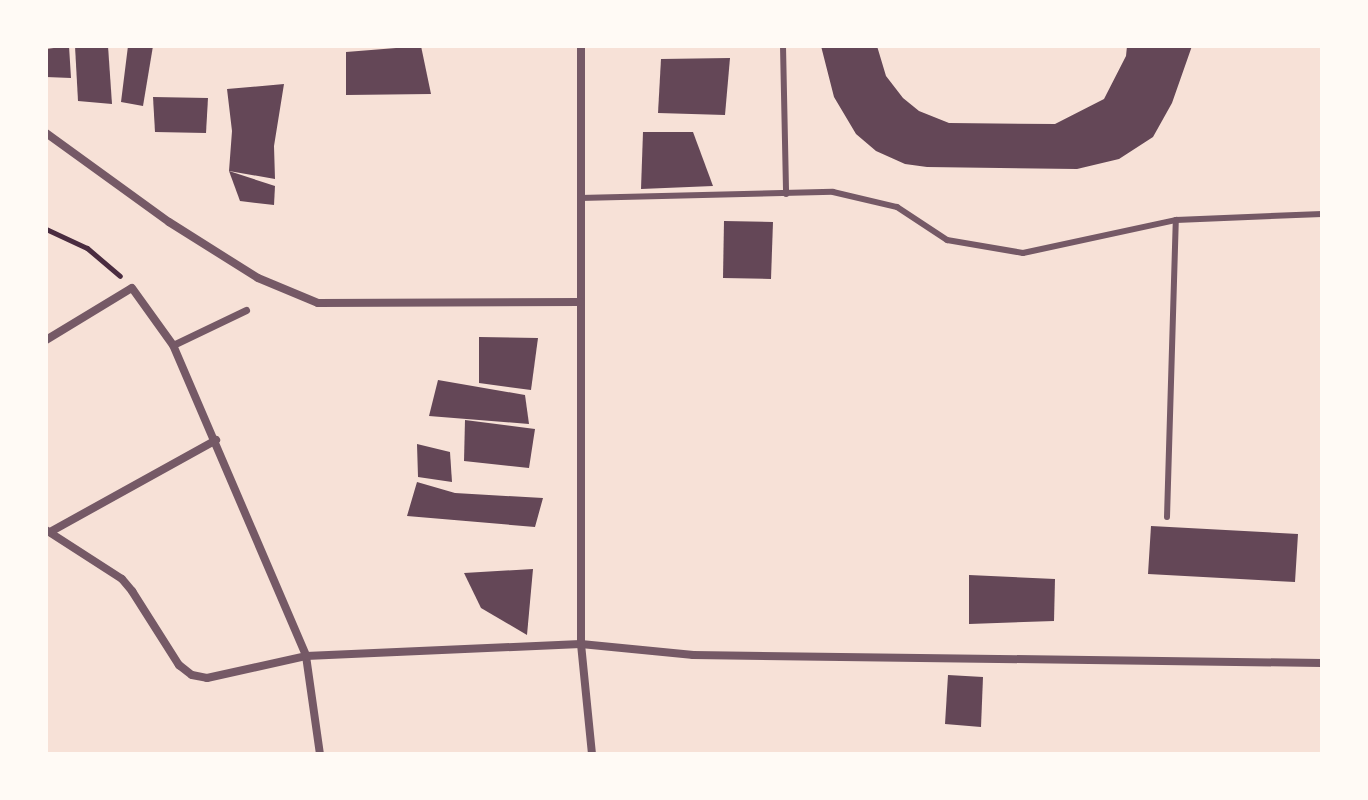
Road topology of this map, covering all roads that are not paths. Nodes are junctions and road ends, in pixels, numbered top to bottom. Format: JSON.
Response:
{"nodes":[{"id":1,"x":581,"y":46,"type":"edge"},
{"id":2,"x":783,"y":46,"type":"edge"},
{"id":3,"x":46,"y":133,"type":"edge"},
{"id":4,"x":786,"y":194,"type":"junction"},
{"id":5,"x":580,"y":198,"type":"junction"},
{"id":6,"x":1322,"y":214,"type":"edge"},
{"id":7,"x":1176,"y":220,"type":"junction"},
{"id":8,"x":580,"y":302,"type":"junction"},
{"id":9,"x":246,"y":310,"type":"dead end"},
{"id":10,"x":46,"y":340,"type":"edge"},
{"id":11,"x":173,"y":345,"type":"junction"},
{"id":12,"x":216,"y":440,"type":"junction"},
{"id":13,"x":1167,"y":517,"type":"dead end"},
{"id":14,"x":48,"y":531,"type":"edge"},
{"id":15,"x":581,"y":644,"type":"junction"},
{"id":16,"x":306,"y":656,"type":"junction"},
{"id":17,"x":1322,"y":663,"type":"edge"},
{"id":18,"x":320,"y":754,"type":"edge"},
{"id":19,"x":592,"y":754,"type":"edge"}],
"edges":[{"from":1,"to":5,"type":"street"},
{"from":2,"to":4,"type":"lane"},
{"from":3,"to":8,"type":"street"},
{"from":4,"to":5,"type":"lane"},
{"from":4,"to":7,"type":"lane"},
{"from":5,"to":8,"type":"street"},
{"from":6,"to":7,"type":"lane"},
{"from":7,"to":13,"type":"lane"},
{"from":8,"to":15,"type":"street"},
{"from":9,"to":11,"type":"street"},
{"from":10,"to":11,"type":"street"},
{"from":11,"to":12,"type":"street"},
{"from":12,"to":14,"type":"street"},
{"from":12,"to":16,"type":"street"},
{"from":14,"to":16,"type":"street"},
{"from":15,"to":16,"type":"street"},
{"from":15,"to":17,"type":"street"},
{"from":15,"to":19,"type":"street"},
{"from":16,"to":18,"type":"street"}]}
